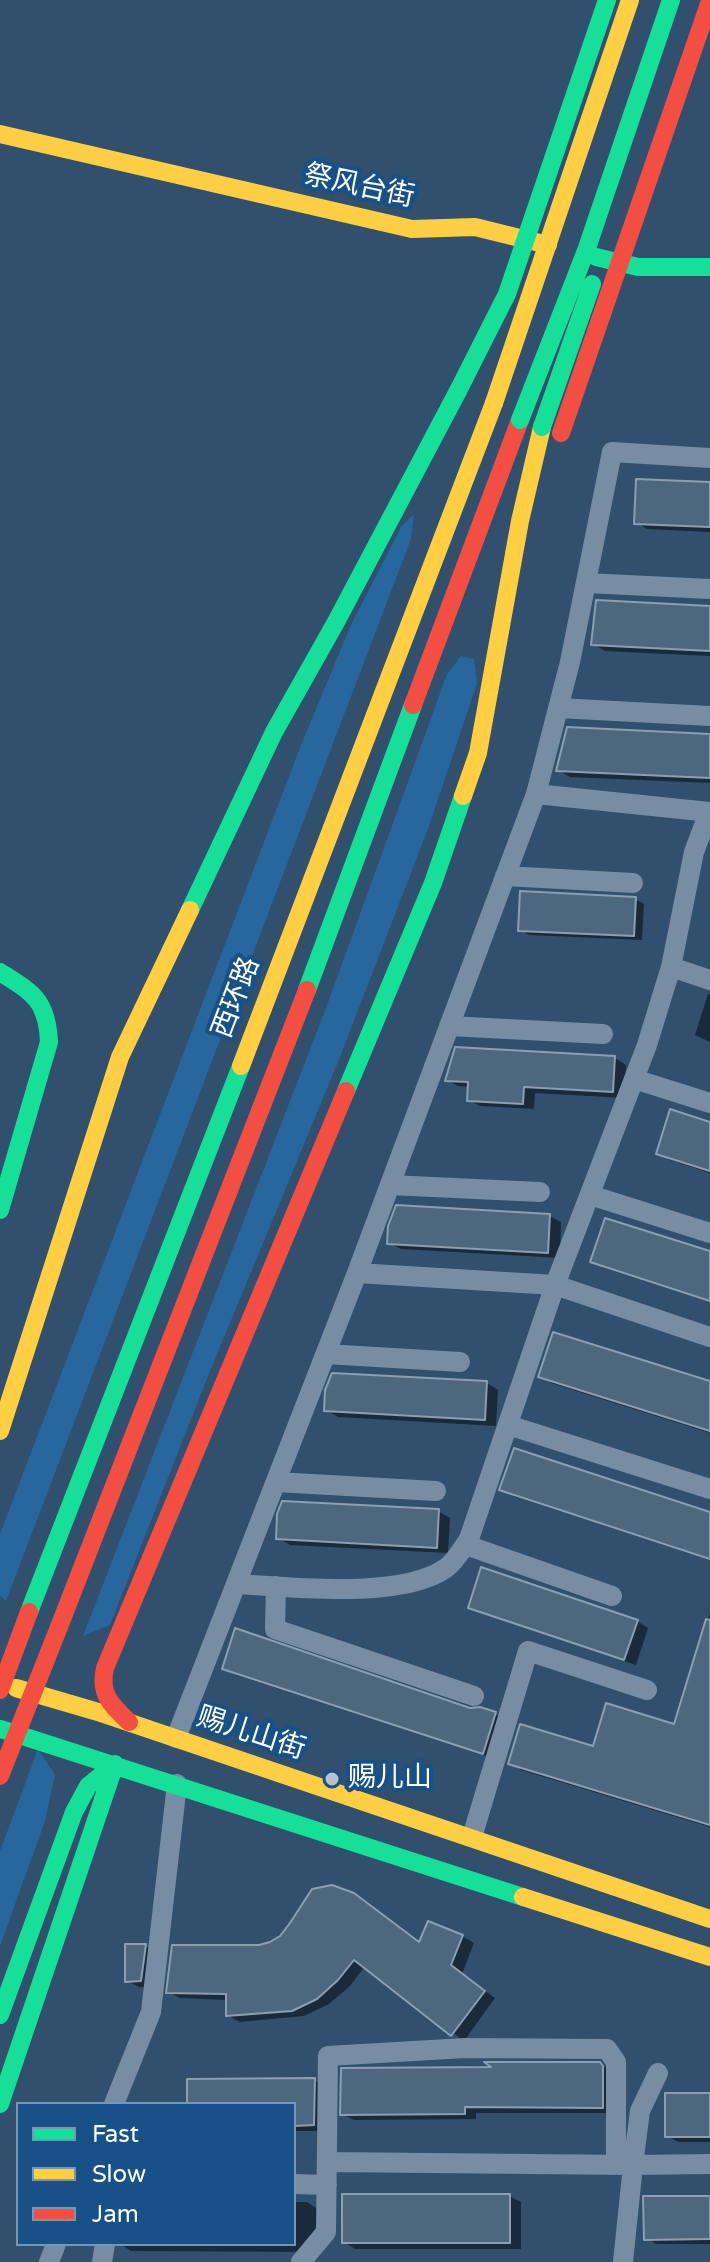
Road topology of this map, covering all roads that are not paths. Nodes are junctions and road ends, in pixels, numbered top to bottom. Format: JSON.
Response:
{"nodes":[{"id":1,"x":607,"y":0,"type":"edge"},
{"id":2,"x":630,"y":0,"type":"edge"},
{"id":3,"x":671,"y":0,"type":"edge"},
{"id":4,"x":689,"y":0,"type":"edge"},
{"id":5,"x":710,"y":1,"type":"edge"},
{"id":6,"x":0,"y":134,"type":"edge"},
{"id":7,"x":710,"y":267,"type":"edge"},
{"id":8,"x":710,"y":458,"type":"edge"},
{"id":9,"x":586,"y":583,"type":"junction"},
{"id":10,"x":710,"y":589,"type":"edge"},
{"id":11,"x":492,"y":676,"type":"junction"},
{"id":12,"x":558,"y":708,"type":"junction"},
{"id":13,"x":710,"y":716,"type":"edge"},
{"id":14,"x":536,"y":794,"type":"junction"},
{"id":15,"x":710,"y":812,"type":"edge"},
{"id":16,"x":505,"y":876,"type":"junction"},
{"id":17,"x":633,"y":883,"type":"dead end"},
{"id":18,"x":671,"y":967,"type":"junction"},
{"id":19,"x":0,"y":972,"type":"edge"},
{"id":20,"x":710,"y":980,"type":"edge"},
{"id":21,"x":449,"y":1026,"type":"junction"},
{"id":22,"x":603,"y":1034,"type":"dead end"},
{"id":23,"x":634,"y":1079,"type":"junction"},
{"id":24,"x":710,"y":1103,"type":"edge"},
{"id":25,"x":390,"y":1185,"type":"junction"},
{"id":26,"x":540,"y":1192,"type":"dead end"},
{"id":27,"x":590,"y":1195,"type":"junction"},
{"id":28,"x":0,"y":1210,"type":"edge"},
{"id":29,"x":710,"y":1233,"type":"edge"},
{"id":30,"x":357,"y":1273,"type":"junction"},
{"id":31,"x":555,"y":1285,"type":"junction"},
{"id":32,"x":710,"y":1337,"type":"edge"},
{"id":33,"x":326,"y":1354,"type":"junction"},
{"id":34,"x":460,"y":1362,"type":"dead end"},
{"id":35,"x":508,"y":1425,"type":"junction"},
{"id":36,"x":0,"y":1431,"type":"edge"},
{"id":37,"x":276,"y":1482,"type":"junction"},
{"id":38,"x":710,"y":1489,"type":"edge"},
{"id":39,"x":436,"y":1491,"type":"dead end"},
{"id":40,"x":466,"y":1545,"type":"junction"},
{"id":41,"x":236,"y":1584,"type":"junction"},
{"id":42,"x":276,"y":1586,"type":"junction"},
{"id":43,"x":612,"y":1596,"type":"dead end"},
{"id":44,"x":0,"y":1683,"type":"edge"},
{"id":45,"x":0,"y":1690,"type":"edge"},
{"id":46,"x":647,"y":1690,"type":"dead end"},
{"id":47,"x":474,"y":1696,"type":"dead end"},
{"id":48,"x":129,"y":1722,"type":"junction"},
{"id":49,"x":0,"y":1729,"type":"edge"},
{"id":50,"x":176,"y":1738,"type":"junction"},
{"id":51,"x":115,"y":1764,"type":"junction"},
{"id":52,"x":0,"y":1776,"type":"edge"},
{"id":53,"x":177,"y":1784,"type":"junction"},
{"id":54,"x":466,"y":1856,"type":"junction"},
{"id":55,"x":710,"y":1919,"type":"edge"},
{"id":56,"x":710,"y":1957,"type":"edge"},
{"id":57,"x":0,"y":2015,"type":"edge"},
{"id":58,"x":658,"y":2073,"type":"dead end"},
{"id":59,"x":115,"y":2102,"type":"edge"},
{"id":60,"x":0,"y":2104,"type":"edge"},
{"id":61,"x":327,"y":2162,"type":"junction"},
{"id":62,"x":710,"y":2164,"type":"edge"},
{"id":63,"x":624,"y":2165,"type":"junction"},
{"id":64,"x":296,"y":2184,"type":"edge"},
{"id":65,"x":327,"y":2185,"type":"junction"},
{"id":66,"x":301,"y":2262,"type":"edge"},
{"id":67,"x":623,"y":2262,"type":"edge"}],
"edges":[{"from":1,"to":36,"type":"main road","bridge":true},
{"from":2,"to":45,"type":"main road","name":"西环路","bridge":true},
{"from":3,"to":52,"type":"main road","bridge":true},
{"from":4,"to":11,"type":"main road","bridge":true},
{"from":5,"to":11,"type":"main road","bridge":true},
{"from":6,"to":7,"type":"main road","name":"祭风台街"},
{"from":8,"to":9,"type":"street"},
{"from":9,"to":10,"type":"street"},
{"from":9,"to":12,"type":"street"},
{"from":11,"to":48,"type":"main road"},
{"from":12,"to":13,"type":"street"},
{"from":12,"to":14,"type":"street"},
{"from":14,"to":15,"type":"street"},
{"from":14,"to":16,"type":"street"},
{"from":15,"to":18,"type":"street"},
{"from":16,"to":17,"type":"street"},
{"from":16,"to":21,"type":"street"},
{"from":18,"to":20,"type":"street"},
{"from":18,"to":23,"type":"street"},
{"from":19,"to":28,"type":"main road"},
{"from":21,"to":22,"type":"street"},
{"from":21,"to":25,"type":"street"},
{"from":23,"to":24,"type":"street"},
{"from":23,"to":27,"type":"street"},
{"from":25,"to":26,"type":"street"},
{"from":25,"to":30,"type":"street"},
{"from":27,"to":29,"type":"street"},
{"from":27,"to":31,"type":"street"},
{"from":30,"to":31,"type":"street"},
{"from":30,"to":33,"type":"street"},
{"from":31,"to":32,"type":"street"},
{"from":31,"to":35,"type":"street"},
{"from":33,"to":34,"type":"street"},
{"from":33,"to":37,"type":"street"},
{"from":35,"to":38,"type":"street"},
{"from":35,"to":40,"type":"street"},
{"from":37,"to":39,"type":"street"},
{"from":37,"to":41,"type":"street"},
{"from":40,"to":42,"type":"street"},
{"from":40,"to":43,"type":"street"},
{"from":41,"to":42,"type":"street"},
{"from":41,"to":50,"type":"street"},
{"from":42,"to":47,"type":"street"},
{"from":44,"to":48,"type":"main road","name":"赐儿山街"},
{"from":46,"to":54,"type":"street"},
{"from":48,"to":50,"type":"main road","name":"赐儿山街"},
{"from":49,"to":51,"type":"main road","name":"赐儿山街"},
{"from":50,"to":54,"type":"main road","name":"赐儿山街"},
{"from":51,"to":53,"type":"main road","name":"赐儿山街"},
{"from":51,"to":57,"type":"main road"},
{"from":51,"to":60,"type":"main road"},
{"from":53,"to":54,"type":"main road","name":"赐儿山街"},
{"from":53,"to":59,"type":"street"},
{"from":54,"to":55,"type":"main road","name":"赐儿山街"},
{"from":54,"to":56,"type":"main road","name":"赐儿山街"},
{"from":58,"to":63,"type":"street"},
{"from":61,"to":63,"type":"street"},
{"from":61,"to":63,"type":"street"},
{"from":61,"to":65,"type":"street"},
{"from":62,"to":63,"type":"street"},
{"from":63,"to":67,"type":"street"},
{"from":64,"to":65,"type":"street"},
{"from":65,"to":66,"type":"street"}]}
